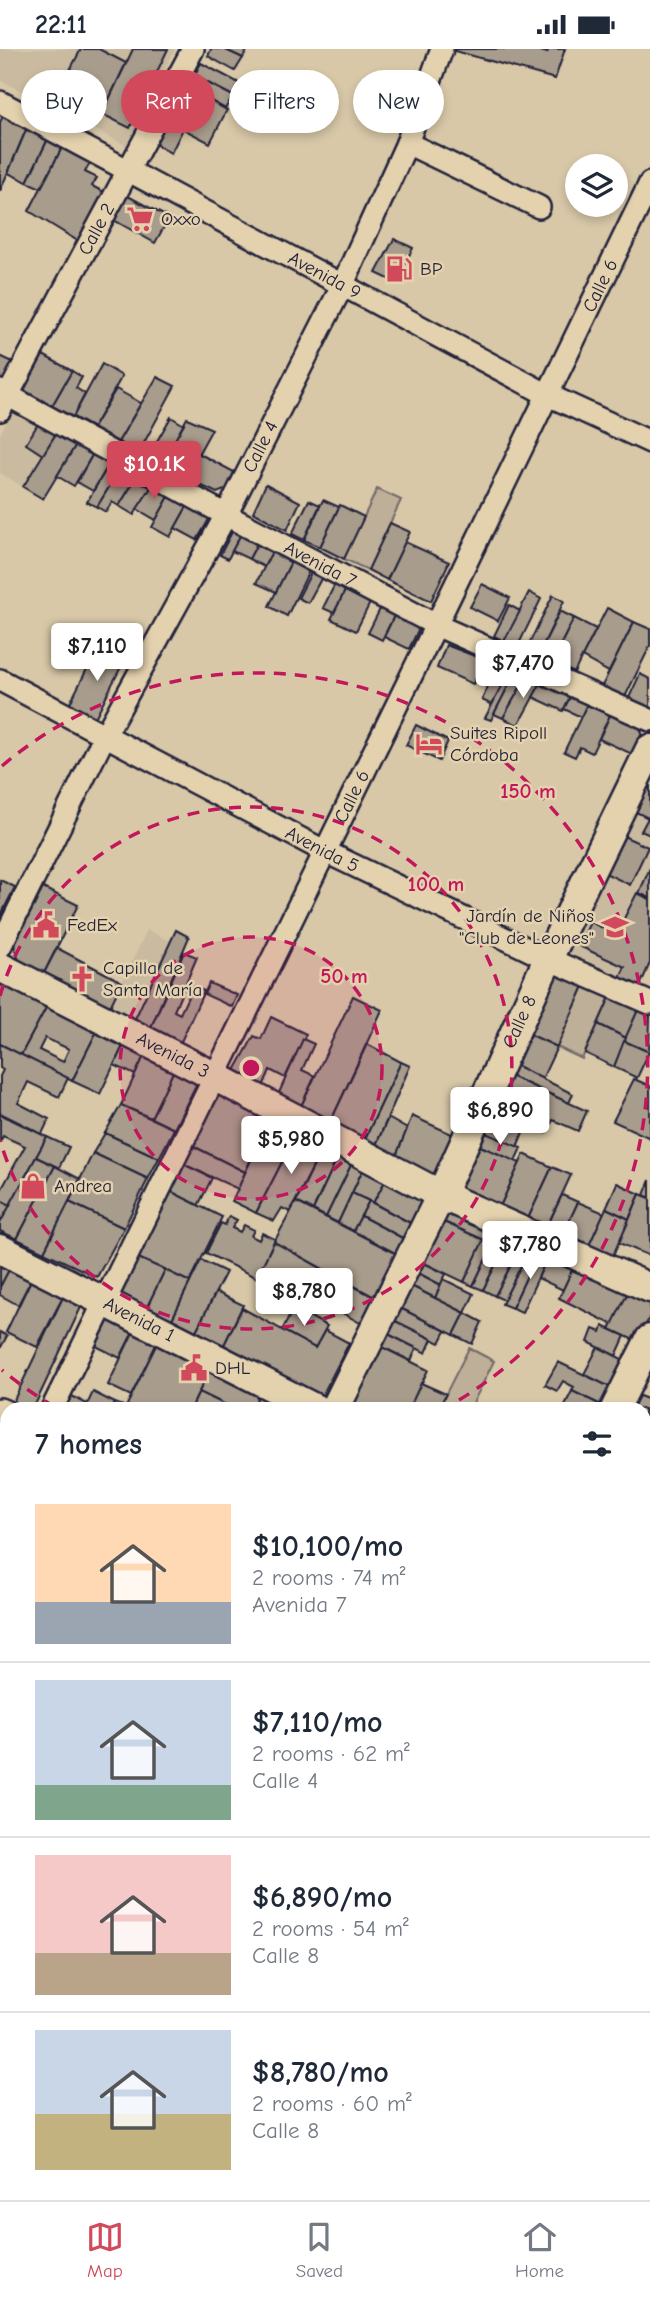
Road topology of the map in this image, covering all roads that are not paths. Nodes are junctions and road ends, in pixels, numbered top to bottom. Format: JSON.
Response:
{"nodes":[{"id":1,"x":193,"y":49,"type":"edge"},
{"id":2,"x":442,"y":49,"type":"edge"},
{"id":3,"x":0,"y":102,"type":"edge"},
{"id":4,"x":407,"y":143,"type":"junction"},
{"id":5,"x":127,"y":170,"type":"junction"},
{"id":6,"x":650,"y":183,"type":"edge"},
{"id":7,"x":539,"y":207,"type":"dead end"},
{"id":8,"x":342,"y":286,"type":"junction"},
{"id":9,"x":548,"y":395,"type":"junction"},
{"id":10,"x":3,"y":399,"type":"edge"},
{"id":11,"x":650,"y":442,"type":"edge"},
{"id":12,"x":226,"y":515,"type":"junction"},
{"id":13,"x":436,"y":625,"type":"junction"},
{"id":14,"x":0,"y":680,"type":"edge"},
{"id":15,"x":650,"y":720,"type":"edge"},
{"id":16,"x":105,"y":735,"type":"junction"},
{"id":17,"x":650,"y":749,"type":"edge"},
{"id":18,"x":324,"y":851,"type":"junction"},
{"id":19,"x":0,"y":947,"type":"edge"},
{"id":20,"x":548,"y":959,"type":"junction"},
{"id":21,"x":0,"y":967,"type":"edge"},
{"id":22,"x":650,"y":1003,"type":"edge"},
{"id":23,"x":214,"y":1076,"type":"junction"},
{"id":24,"x":442,"y":1195,"type":"junction"},
{"id":25,"x":0,"y":1249,"type":"edge"},
{"id":26,"x":650,"y":1288,"type":"edge"},
{"id":27,"x":105,"y":1301,"type":"junction"},
{"id":28,"x":650,"y":1339,"type":"edge"},
{"id":29,"x":55,"y":1402,"type":"edge"},
{"id":30,"x":302,"y":1402,"type":"edge"},
{"id":31,"x":338,"y":1402,"type":"edge"},
{"id":32,"x":618,"y":1402,"type":"edge"}],
"edges":[{"from":1,"to":5,"type":"street","name":"Calle 2"},
{"from":2,"to":4,"type":"street","name":"Calle 4"},
{"from":3,"to":5,"type":"street","name":"Avenida 9"},
{"from":4,"to":7,"type":"street"},
{"from":4,"to":8,"type":"street","name":"Calle 4"},
{"from":5,"to":8,"type":"street","name":"Avenida 9"},
{"from":5,"to":10,"type":"street","name":"Calle 2"},
{"from":6,"to":9,"type":"street","name":"Calle 6"},
{"from":8,"to":9,"type":"street","name":"Avenida 9"},
{"from":8,"to":12,"type":"street","name":"Calle 4"},
{"from":9,"to":11,"type":"street","name":"Avenida 9"},
{"from":9,"to":13,"type":"street","name":"Calle 6"},
{"from":10,"to":12,"type":"street","name":"Avenida 7"},
{"from":12,"to":13,"type":"street","name":"Avenida 7"},
{"from":12,"to":16,"type":"street","name":"Calle 4"},
{"from":13,"to":15,"type":"street","name":"Avenida 7"},
{"from":13,"to":18,"type":"street","name":"Calle 6"},
{"from":14,"to":16,"type":"street","name":"Avenida 5"},
{"from":16,"to":18,"type":"street","name":"Avenida 5"},
{"from":16,"to":19,"type":"street","name":"Calle 4"},
{"from":17,"to":20,"type":"main road","name":"Calle 8"},
{"from":18,"to":20,"type":"street","name":"Avenida 5"},
{"from":18,"to":23,"type":"street","name":"Calle 6"},
{"from":20,"to":22,"type":"street","name":"Avenida 5"},
{"from":20,"to":24,"type":"main road","name":"Calle 8"},
{"from":21,"to":23,"type":"main road","name":"Avenida 3"},
{"from":23,"to":24,"type":"main road","name":"Avenida 3"},
{"from":23,"to":27,"type":"street","name":"Calle 6"},
{"from":24,"to":26,"type":"main road","name":"Avenida 3"},
{"from":24,"to":31,"type":"main road","name":"Calle 8"},
{"from":25,"to":27,"type":"main road","name":"Avenida 1"},
{"from":27,"to":29,"type":"street","name":"Calle 6"},
{"from":27,"to":30,"type":"main road","name":"Avenida 1"},
{"from":28,"to":32,"type":"main road"}]}
